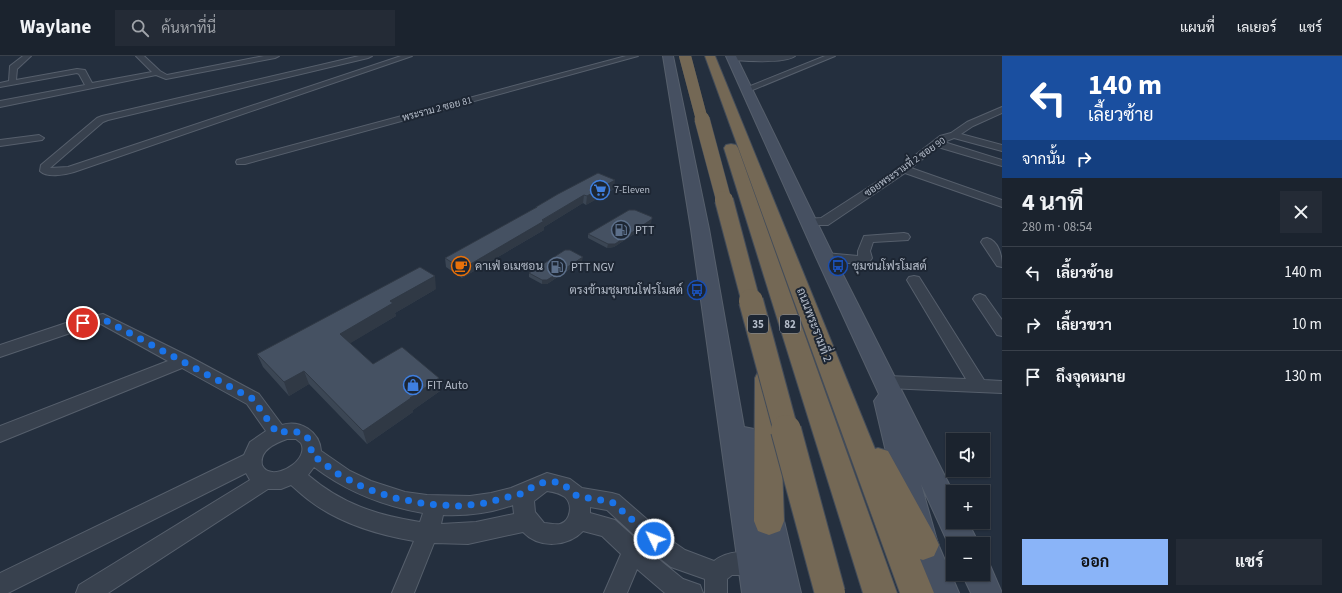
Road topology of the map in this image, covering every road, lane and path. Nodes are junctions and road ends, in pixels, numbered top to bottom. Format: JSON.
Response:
{"nodes":[{"id":1,"x":26,"y":56,"type":"edge"},
{"id":2,"x":140,"y":56,"type":"edge"},
{"id":3,"x":275,"y":56,"type":"edge"},
{"id":4,"x":368,"y":56,"type":"edge"},
{"id":5,"x":408,"y":56,"type":"edge"},
{"id":6,"x":634,"y":56,"type":"edge"},
{"id":7,"x":668,"y":56,"type":"edge"},
{"id":8,"x":685,"y":56,"type":"edge"},
{"id":9,"x":700,"y":56,"type":"edge"},
{"id":10,"x":710,"y":56,"type":"edge"},
{"id":11,"x":791,"y":56,"type":"edge"},
{"id":12,"x":831,"y":56,"type":"edge"},
{"id":13,"x":731,"y":57,"type":"edge"},
{"id":14,"x":756,"y":59,"type":"junction"},
{"id":15,"x":762,"y":68,"type":"dead end"},
{"id":16,"x":157,"y":73,"type":"junction"},
{"id":17,"x":12,"y":80,"type":"dead end"},
{"id":18,"x":0,"y":85,"type":"edge"},
{"id":19,"x":90,"y":86,"type":"junction"},
{"id":20,"x":747,"y":89,"type":"junction"},
{"id":21,"x":0,"y":104,"type":"edge"},
{"id":22,"x":1002,"y":110,"type":"edge"},
{"id":23,"x":954,"y":135,"type":"junction"},
{"id":24,"x":40,"y":138,"type":"dead end"},
{"id":25,"x":0,"y":142,"type":"edge"},
{"id":26,"x":937,"y":143,"type":"junction"},
{"id":27,"x":1002,"y":148,"type":"edge"},
{"id":28,"x":241,"y":162,"type":"dead end"},
{"id":29,"x":1002,"y":164,"type":"edge"},
{"id":30,"x":904,"y":169,"type":"junction"},
{"id":31,"x":1002,"y":204,"type":"edge"},
{"id":32,"x":809,"y":222,"type":"junction"},
{"id":33,"x":904,"y":237,"type":"dead end"},
{"id":34,"x":987,"y":242,"type":"dead end"},
{"id":35,"x":825,"y":257,"type":"junction"},
{"id":36,"x":1002,"y":263,"type":"edge"},
{"id":37,"x":914,"y":280,"type":"dead end"},
{"id":38,"x":980,"y":299,"type":"dead end"},
{"id":39,"x":1002,"y":331,"type":"edge"},
{"id":40,"x":0,"y":351,"type":"edge"},
{"id":41,"x":720,"y":351,"type":"junction"},
{"id":42,"x":767,"y":358,"type":"junction"},
{"id":43,"x":184,"y":361,"type":"junction"},
{"id":44,"x":828,"y":363,"type":"junction"},
{"id":45,"x":881,"y":371,"type":"junction"},
{"id":46,"x":980,"y":386,"type":"junction"},
{"id":47,"x":1002,"y":387,"type":"edge"},
{"id":48,"x":277,"y":433,"type":"junction"},
{"id":49,"x":0,"y":434,"type":"edge"},
{"id":50,"x":311,"y":454,"type":"junction"},
{"id":51,"x":251,"y":461,"type":"junction"},
{"id":52,"x":294,"y":474,"type":"junction"},
{"id":53,"x":266,"y":480,"type":"junction"},
{"id":54,"x":531,"y":489,"type":"junction"},
{"id":55,"x":577,"y":496,"type":"junction"},
{"id":56,"x":435,"y":505,"type":"junction"},
{"id":57,"x":946,"y":507,"type":"edge"},
{"id":58,"x":579,"y":520,"type":"junction"},
{"id":59,"x":527,"y":521,"type":"junction"},
{"id":60,"x":769,"y":521,"type":"junction"},
{"id":61,"x":428,"y":532,"type":"junction"},
{"id":62,"x":923,"y":545,"type":"junction"},
{"id":63,"x":634,"y":550,"type":"junction"},
{"id":64,"x":754,"y":564,"type":"junction"},
{"id":65,"x":981,"y":581,"type":"edge"},
{"id":66,"x":717,"y":583,"type":"edge"},
{"id":67,"x":0,"y":585,"type":"edge"},
{"id":68,"x":87,"y":593,"type":"edge"},
{"id":69,"x":403,"y":593,"type":"edge"},
{"id":70,"x":615,"y":593,"type":"edge"},
{"id":71,"x":692,"y":593,"type":"edge"},
{"id":72,"x":758,"y":593,"type":"edge"},
{"id":73,"x":785,"y":593,"type":"edge"},
{"id":74,"x":830,"y":593,"type":"edge"},
{"id":75,"x":880,"y":593,"type":"edge"},
{"id":76,"x":917,"y":593,"type":"edge"},
{"id":77,"x":943,"y":593,"type":"edge"},
{"id":78,"x":987,"y":593,"type":"edge"}],
"edges":[{"from":1,"to":17,"type":"street"},
{"from":2,"to":16,"type":"street"},
{"from":3,"to":16,"type":"street"},
{"from":4,"to":5,"type":"street"},
{"from":6,"to":28,"type":"street","name":"พระราม 2 ซอย 81"},
{"from":7,"to":41,"type":"main road"},
{"from":8,"to":42,"type":"highway","number":"35"},
{"from":8,"to":74,"type":"highway","bridge":true},
{"from":9,"to":75,"type":"highway","number":"82"},
{"from":10,"to":44,"type":"highway","name":"ถนนพระรามที่ 2"},
{"from":11,"to":14,"type":"street"},
{"from":12,"to":20,"type":"street"},
{"from":13,"to":14,"type":"street"},
{"from":13,"to":20,"type":"main road"},
{"from":14,"to":15,"type":"street"},
{"from":16,"to":19,"type":"street"},
{"from":18,"to":19,"type":"street"},
{"from":19,"to":21,"type":"street"},
{"from":20,"to":32,"type":"main road"},
{"from":22,"to":23,"type":"street","name":"ซอยพระรามที่ 2 ซอย 90"},
{"from":23,"to":26,"type":"street","name":"ซอยพระรามที่ 2 ซอย 90"},
{"from":23,"to":27,"type":"street"},
{"from":24,"to":25,"type":"street"},
{"from":26,"to":29,"type":"street"},
{"from":26,"to":30,"type":"street","name":"ซอยพระรามที่ 2 ซอย 90"},
{"from":30,"to":31,"type":"street"},
{"from":30,"to":32,"type":"street","name":"ซอยพระรามที่ 2 ซอย 90"},
{"from":32,"to":35,"type":"main road"},
{"from":33,"to":35,"type":"street"},
{"from":34,"to":36,"type":"street"},
{"from":35,"to":45,"type":"main road"},
{"from":37,"to":46,"type":"street"},
{"from":38,"to":39,"type":"street"},
{"from":40,"to":43,"type":"street"},
{"from":41,"to":60,"type":"main road"},
{"from":41,"to":64,"type":"main road"},
{"from":42,"to":60,"type":"highway"},
{"from":42,"to":74,"type":"highway","number":"35"},
{"from":43,"to":48,"type":"street"},
{"from":43,"to":49,"type":"street"},
{"from":44,"to":62,"type":"highway"},
{"from":44,"to":76,"type":"highway","name":"ถนนพระรามที่ 2"},
{"from":45,"to":46,"type":"street"},
{"from":45,"to":57,"type":"main road"},
{"from":45,"to":62,"type":"main road"},
{"from":46,"to":47,"type":"street"},
{"from":48,"to":50,"type":"street"},
{"from":48,"to":51,"type":"street"},
{"from":50,"to":52,"type":"street"},
{"from":50,"to":56,"type":"street"},
{"from":51,"to":53,"type":"street"},
{"from":51,"to":67,"type":"street"},
{"from":52,"to":53,"type":"street"},
{"from":52,"to":61,"type":"street"},
{"from":53,"to":68,"type":"street"},
{"from":54,"to":55,"type":"street"},
{"from":54,"to":56,"type":"street"},
{"from":54,"to":59,"type":"street"},
{"from":55,"to":58,"type":"street"},
{"from":55,"to":66,"type":"street"},
{"from":56,"to":61,"type":"street"},
{"from":58,"to":59,"type":"street"},
{"from":58,"to":63,"type":"street"},
{"from":59,"to":61,"type":"street"},
{"from":60,"to":73,"type":"main road"},
{"from":61,"to":69,"type":"street"},
{"from":62,"to":77,"type":"main road"},
{"from":63,"to":70,"type":"street"},
{"from":63,"to":71,"type":"street"},
{"from":64,"to":66,"type":"street"},
{"from":64,"to":72,"type":"main road"},
{"from":65,"to":78,"type":"main road"}]}
